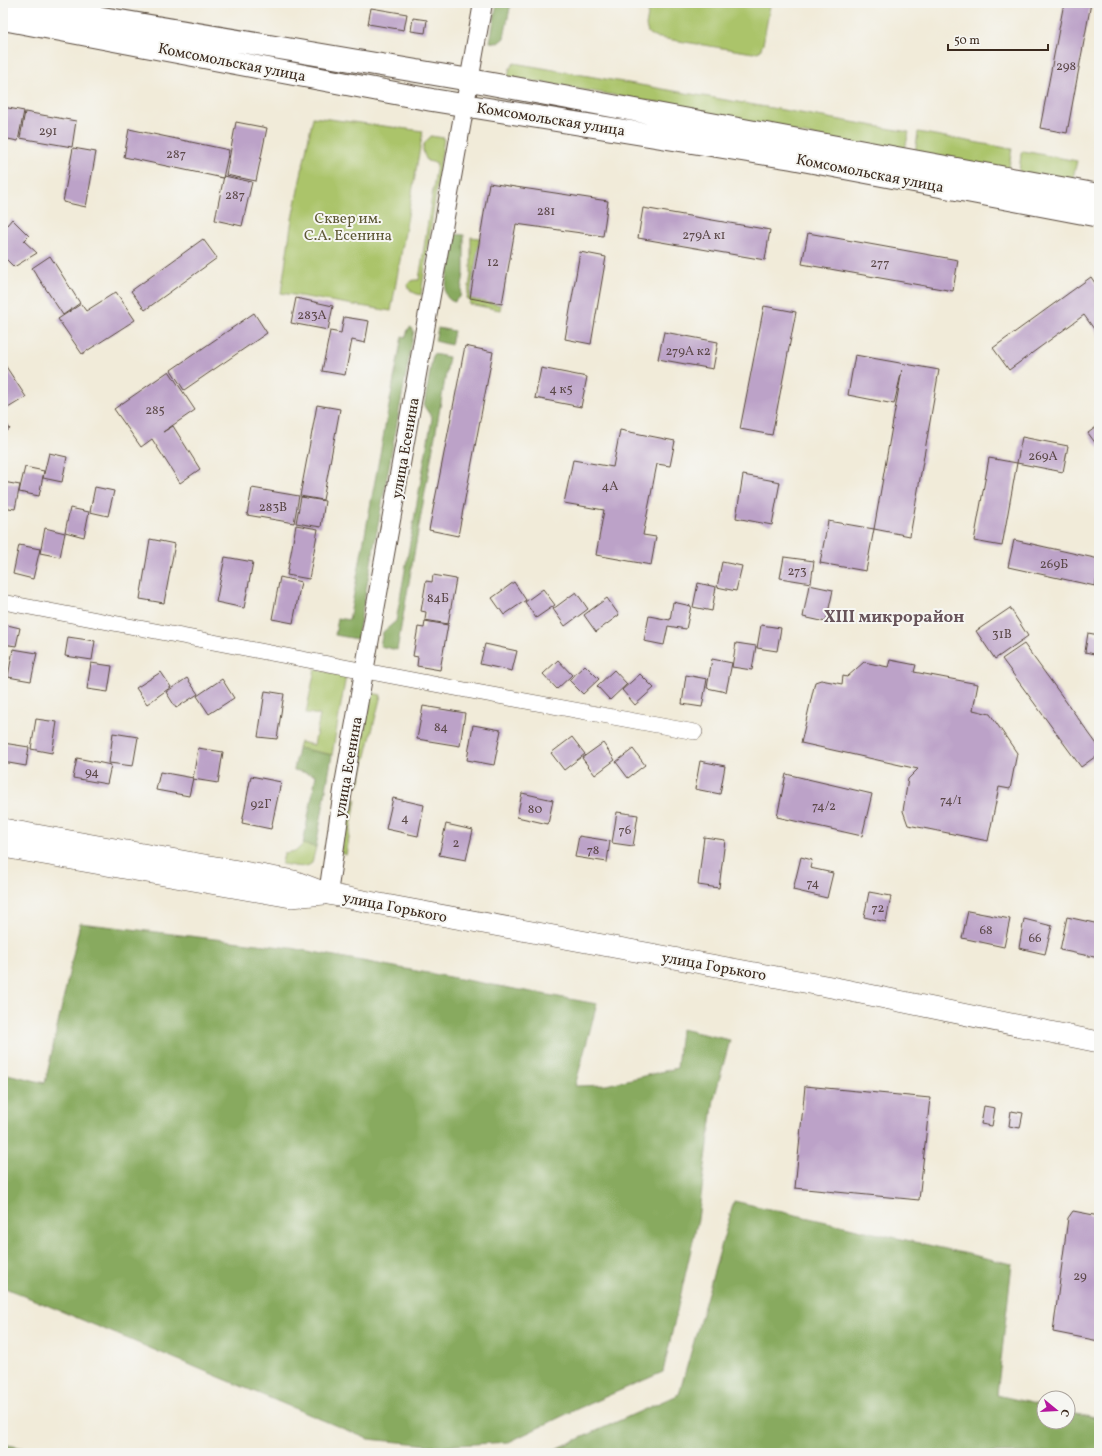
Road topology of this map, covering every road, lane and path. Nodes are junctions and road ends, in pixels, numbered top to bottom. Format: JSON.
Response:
{"nodes":[{"id":1,"x":13,"y":3,"type":"edge"},
{"id":2,"x":483,"y":3,"type":"edge"},
{"id":3,"x":3,"y":19,"type":"edge"},
{"id":4,"x":470,"y":80,"type":"junction"},
{"id":5,"x":465,"y":106,"type":"junction"},
{"id":6,"x":1099,"y":195,"type":"edge"},
{"id":7,"x":1099,"y":216,"type":"edge"},
{"id":8,"x":3,"y":602,"type":"edge"},
{"id":9,"x":365,"y":671,"type":"junction"},
{"id":10,"x":695,"y":732,"type":"dead end"},
{"id":11,"x":3,"y":829,"type":"edge"},
{"id":12,"x":3,"y":847,"type":"edge"},
{"id":13,"x":328,"y":894,"type":"junction"},
{"id":14,"x":1099,"y":1042,"type":"edge"}],
"edges":[{"from":1,"to":4,"type":"main road","name":"Комсомольская улица"},
{"from":2,"to":4,"type":"street","name":"улица Есенина"},
{"from":3,"to":5,"type":"main road","name":"Комсомольская улица"},
{"from":4,"to":5,"type":"street","name":"улица Есенина"},
{"from":4,"to":6,"type":"main road","name":"Комсомольская улица"},
{"from":5,"to":7,"type":"main road","name":"Комсомольская улица"},
{"from":5,"to":9,"type":"street","name":"улица Есенина"},
{"from":8,"to":9,"type":"street"},
{"from":9,"to":10,"type":"street"},
{"from":9,"to":13,"type":"street","name":"улица Есенина"},
{"from":11,"to":13,"type":"main road","name":"улица Горького"},
{"from":12,"to":13,"type":"main road","name":"улица Горького"},
{"from":13,"to":14,"type":"main road","name":"улица Горького"}]}
